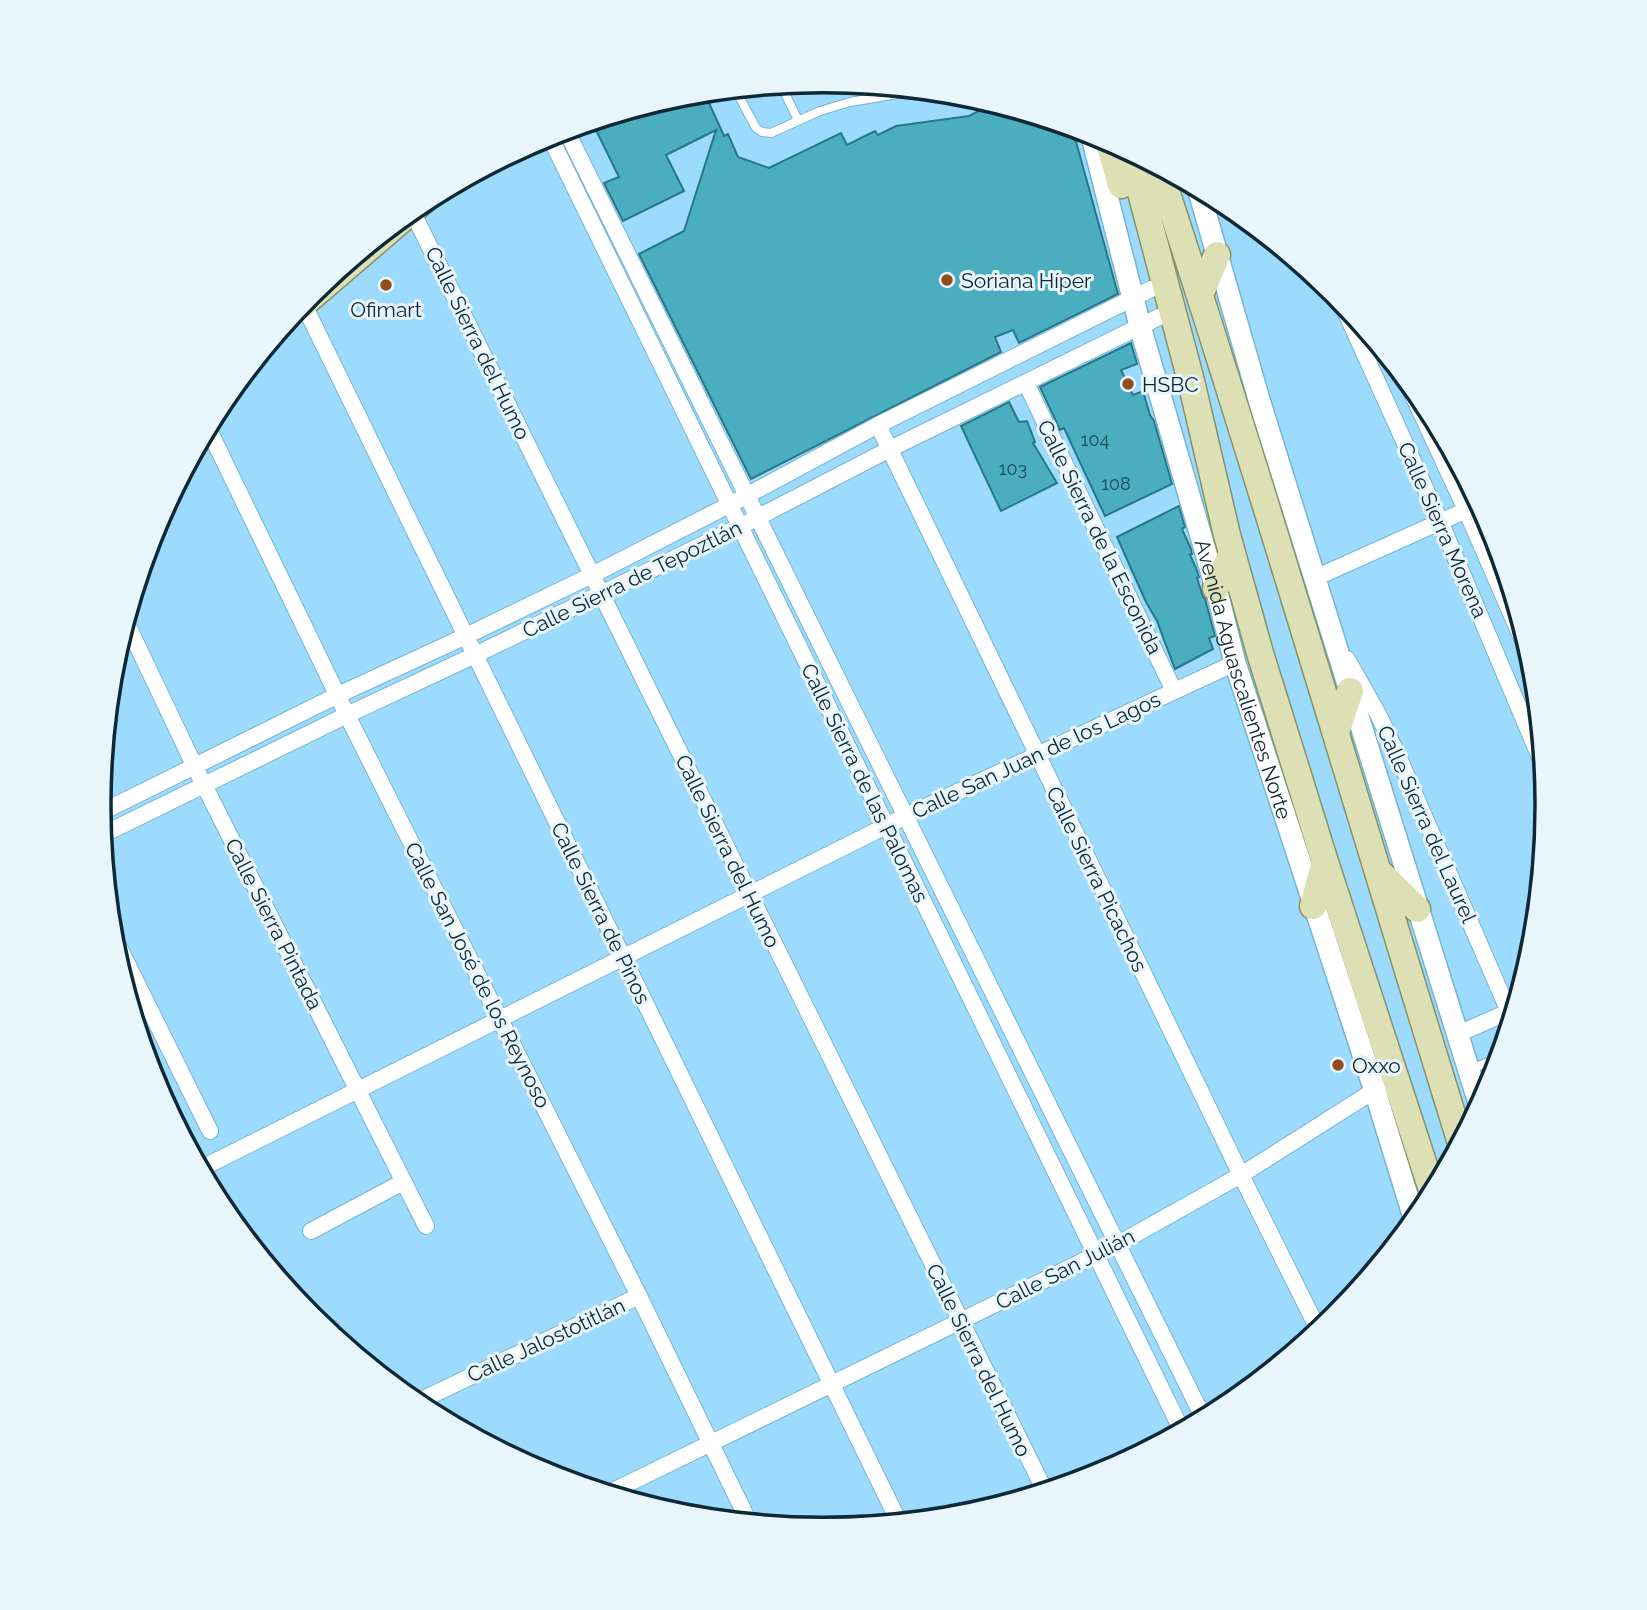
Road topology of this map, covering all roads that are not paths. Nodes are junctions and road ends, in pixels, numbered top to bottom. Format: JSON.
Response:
{"nodes":[{"id":1,"x":785,"y":94,"type":"edge"},
{"id":2,"x":887,"y":96,"type":"edge"},
{"id":3,"x":740,"y":98,"type":"edge"},
{"id":4,"x":799,"y":120,"type":"junction"},
{"id":5,"x":571,"y":140,"type":"edge"},
{"id":6,"x":554,"y":146,"type":"edge"},
{"id":7,"x":1095,"y":147,"type":"edge"},
{"id":8,"x":1111,"y":154,"type":"edge"},
{"id":9,"x":1133,"y":163,"type":"edge"},
{"id":10,"x":1162,"y":178,"type":"edge"},
{"id":11,"x":1183,"y":190,"type":"edge"},
{"id":12,"x":1202,"y":202,"type":"edge"},
{"id":13,"x":417,"y":221,"type":"edge"},
{"id":14,"x":1217,"y":255,"type":"junction"},
{"id":15,"x":1198,"y":287,"type":"junction"},
{"id":16,"x":1142,"y":294,"type":"junction"},
{"id":17,"x":307,"y":315,"type":"edge"},
{"id":18,"x":1150,"y":322,"type":"junction"},
{"id":19,"x":1353,"y":329,"type":"edge"},
{"id":20,"x":1026,"y":383,"type":"junction"},
{"id":21,"x":878,"y":425,"type":"junction"},
{"id":22,"x":213,"y":439,"type":"edge"},
{"id":23,"x":890,"y":449,"type":"junction"},
{"id":24,"x":747,"y":494,"type":"junction"},
{"id":25,"x":731,"y":503,"type":"junction"},
{"id":26,"x":1471,"y":508,"type":"edge"},
{"id":27,"x":758,"y":517,"type":"junction"},
{"id":28,"x":1440,"y":521,"type":"junction"},
{"id":29,"x":741,"y":526,"type":"junction"},
{"id":30,"x":1230,"y":544,"type":"junction"},
{"id":31,"x":592,"y":575,"type":"junction"},
{"id":32,"x":1315,"y":578,"type":"junction"},
{"id":33,"x":1216,"y":588,"type":"junction"},
{"id":34,"x":601,"y":594,"type":"junction"},
{"id":35,"x":1332,"y":634,"type":"junction"},
{"id":36,"x":132,"y":636,"type":"edge"},
{"id":37,"x":466,"y":636,"type":"junction"},
{"id":38,"x":475,"y":655,"type":"junction"},
{"id":39,"x":1235,"y":663,"type":"junction"},
{"id":40,"x":1174,"y":691,"type":"junction"},
{"id":41,"x":1350,"y":691,"type":"junction"},
{"id":42,"x":338,"y":695,"type":"junction"},
{"id":43,"x":347,"y":715,"type":"junction"},
{"id":44,"x":1336,"y":733,"type":"junction"},
{"id":45,"x":1532,"y":738,"type":"edge"},
{"id":46,"x":1037,"y":754,"type":"junction"},
{"id":47,"x":195,"y":767,"type":"junction"},
{"id":48,"x":205,"y":785,"type":"junction"},
{"id":49,"x":111,"y":808,"type":"edge"},
{"id":50,"x":906,"y":816,"type":"junction"},
{"id":51,"x":886,"y":826,"type":"junction"},
{"id":52,"x":112,"y":830,"type":"edge"},
{"id":53,"x":1325,"y":862,"type":"junction"},
{"id":54,"x":1379,"y":872,"type":"junction"},
{"id":55,"x":749,"y":894,"type":"junction"},
{"id":56,"x":1313,"y":906,"type":"junction"},
{"id":57,"x":1418,"y":909,"type":"junction"},
{"id":58,"x":622,"y":957,"type":"junction"},
{"id":59,"x":132,"y":974,"type":"edge"},
{"id":60,"x":1507,"y":1003,"type":"edge"},
{"id":61,"x":1503,"y":1017,"type":"edge"},
{"id":62,"x":499,"y":1018,"type":"junction"},
{"id":63,"x":1458,"y":1034,"type":"junction"},
{"id":64,"x":1488,"y":1062,"type":"edge"},
{"id":65,"x":1468,"y":1070,"type":"junction"},
{"id":66,"x":1385,"y":1084,"type":"junction"},
{"id":67,"x":357,"y":1089,"type":"junction"},
{"id":68,"x":1475,"y":1092,"type":"edge"},
{"id":69,"x":1457,"y":1129,"type":"edge"},
{"id":70,"x":210,"y":1131,"type":"dead end"},
{"id":71,"x":209,"y":1164,"type":"edge"},
{"id":72,"x":1241,"y":1175,"type":"junction"},
{"id":73,"x":403,"y":1182,"type":"junction"},
{"id":74,"x":1428,"y":1182,"type":"edge"},
{"id":75,"x":1412,"y":1207,"type":"edge"},
{"id":76,"x":426,"y":1226,"type":"dead end"},
{"id":77,"x":311,"y":1231,"type":"dead end"},
{"id":78,"x":1118,"y":1244,"type":"junction"},
{"id":79,"x":1096,"y":1255,"type":"junction"},
{"id":80,"x":639,"y":1296,"type":"junction"},
{"id":81,"x":1314,"y":1321,"type":"edge"},
{"id":82,"x":960,"y":1322,"type":"junction"},
{"id":83,"x":830,"y":1384,"type":"junction"},
{"id":84,"x":427,"y":1396,"type":"edge"},
{"id":85,"x":1199,"y":1410,"type":"edge"},
{"id":86,"x":1178,"y":1423,"type":"edge"},
{"id":87,"x":711,"y":1443,"type":"junction"},
{"id":88,"x":1041,"y":1483,"type":"edge"},
{"id":89,"x":621,"y":1487,"type":"edge"},
{"id":90,"x":744,"y":1512,"type":"edge"},
{"id":91,"x":895,"y":1513,"type":"edge"}],
"edges":[{"from":1,"to":4,"type":"lane"},
{"from":2,"to":4,"type":"lane"},
{"from":3,"to":4,"type":"lane"},
{"from":5,"to":24,"type":"street","name":"Calle Sierra de las Palomas"},
{"from":6,"to":25,"type":"street","name":"Calle Sierra de las Palomas"},
{"from":7,"to":16,"type":"street"},
{"from":8,"to":16,"type":"main road"},
{"from":9,"to":30,"type":"main road","name":"Avenida Aguascalientes Norte"},
{"from":10,"to":15,"type":"main road"},
{"from":11,"to":15,"type":"main road"},
{"from":12,"to":14,"type":"street"},
{"from":13,"to":31,"type":"street","name":"Calle Sierra del Humo"},
{"from":14,"to":15,"type":"main road"},
{"from":14,"to":32,"type":"street"},
{"from":15,"to":44,"type":"main road"},
{"from":16,"to":18,"type":"main road"},
{"from":16,"to":21,"type":"street","name":"Calle Sierra de Tepoztlán"},
{"from":17,"to":37,"type":"street","name":"Calle Sierra de Pinos"},
{"from":18,"to":20,"type":"street","name":"Calle Sierra de Tepoztlán"},
{"from":18,"to":30,"type":"main road"},
{"from":18,"to":33,"type":"street","name":"Avenida Aguascalientes Norte"},
{"from":19,"to":28,"type":"street","name":"Calle Sierra Morena"},
{"from":20,"to":23,"type":"street","name":"Calle Sierra de Tepoztlán"},
{"from":20,"to":40,"type":"street","name":"Calle Sierra de la Esconida"},
{"from":21,"to":23,"type":"street","name":"Calle Sierra Picachos"},
{"from":21,"to":24,"type":"street","name":"Calle Sierra de Tepoztlán"},
{"from":22,"to":42,"type":"street","name":"Calle San José de los Reynoso"},
{"from":23,"to":27,"type":"street","name":"Calle Sierra de Tepoztlán"},
{"from":23,"to":46,"type":"street","name":"Calle Sierra Picachos"},
{"from":24,"to":25,"type":"street","name":"Calle Sierra de Tepoztlán"},
{"from":24,"to":27,"type":"street","name":"Calle Sierra de las Palomas"},
{"from":25,"to":29,"type":"street","name":"Calle Sierra de las Palomas"},
{"from":25,"to":31,"type":"street","name":"Calle Sierra de Tepoztlán"},
{"from":26,"to":28,"type":"street"},
{"from":27,"to":29,"type":"street","name":"Calle Sierra de Tepoztlán"},
{"from":27,"to":50,"type":"street","name":"Calle Sierra de las Palomas"},
{"from":28,"to":32,"type":"street"},
{"from":28,"to":45,"type":"street","name":"Calle Sierra Morena"},
{"from":29,"to":34,"type":"street","name":"Calle Sierra de Tepoztlán"},
{"from":29,"to":51,"type":"street","name":"Calle Sierra de las Palomas"},
{"from":30,"to":33,"type":"main road"},
{"from":30,"to":53,"type":"main road","name":"Avenida Aguascalientes Norte"},
{"from":31,"to":34,"type":"street","name":"Calle Sierra del Humo"},
{"from":31,"to":37,"type":"street","name":"Calle Sierra de Tepoztlán"},
{"from":32,"to":35,"type":"street"},
{"from":33,"to":39,"type":"street","name":"Avenida Aguascalientes Norte"},
{"from":34,"to":38,"type":"street","name":"Calle Sierra de Tepoztlán"},
{"from":34,"to":55,"type":"street","name":"Calle Sierra del Humo"},
{"from":35,"to":41,"type":"street"},
{"from":35,"to":60,"type":"street","name":"Calle Sierra del Laurel"},
{"from":36,"to":47,"type":"street","name":"Calle Sierra Pintada"},
{"from":37,"to":38,"type":"street","name":"Calle Sierra de Pinos"},
{"from":37,"to":42,"type":"street","name":"Calle Sierra de Tepoztlán"},
{"from":38,"to":43,"type":"street","name":"Calle Sierra de Tepoztlán"},
{"from":38,"to":58,"type":"street","name":"Calle Sierra de Pinos"},
{"from":39,"to":40,"type":"street","name":"Calle San Juan de los Lagos"},
{"from":39,"to":56,"type":"street","name":"Avenida Aguascalientes Norte"},
{"from":40,"to":46,"type":"street","name":"Calle San Juan de los Lagos"},
{"from":41,"to":44,"type":"main road"},
{"from":41,"to":57,"type":"street"},
{"from":42,"to":43,"type":"street","name":"Calle San José de los Reynoso"},
{"from":42,"to":47,"type":"street","name":"Calle Sierra de Tepoztlán"},
{"from":43,"to":48,"type":"street","name":"Calle Sierra de Tepoztlán"},
{"from":43,"to":62,"type":"street","name":"Calle San José de los Reynoso"},
{"from":44,"to":54,"type":"main road"},
{"from":46,"to":50,"type":"street","name":"Calle San Juan de los Lagos"},
{"from":46,"to":72,"type":"street","name":"Calle Sierra Picachos"},
{"from":47,"to":48,"type":"street","name":"Calle Sierra Pintada"},
{"from":47,"to":49,"type":"street","name":"Calle Sierra de Tepoztlán"},
{"from":48,"to":52,"type":"street","name":"Calle Sierra de Tepoztlán"},
{"from":48,"to":67,"type":"street","name":"Calle Sierra Pintada"},
{"from":50,"to":51,"type":"street","name":"Calle San Juan de los Lagos"},
{"from":50,"to":78,"type":"street","name":"Calle Sierra de las Palomas"},
{"from":51,"to":55,"type":"street","name":"Calle San Juan de los Lagos"},
{"from":51,"to":79,"type":"street","name":"Calle Sierra de las Palomas"},
{"from":53,"to":56,"type":"main road"},
{"from":53,"to":66,"type":"main road","name":"Avenida Aguascalientes Norte"},
{"from":54,"to":57,"type":"main road"},
{"from":54,"to":69,"type":"main road"},
{"from":55,"to":58,"type":"street","name":"Calle San Juan de los Lagos"},
{"from":55,"to":82,"type":"street","name":"Calle Sierra del Humo"},
{"from":56,"to":66,"type":"street","name":"Avenida Aguascalientes Norte"},
{"from":57,"to":63,"type":"street"},
{"from":58,"to":62,"type":"street","name":"Calle San Juan de los Lagos"},
{"from":58,"to":83,"type":"street","name":"Calle Sierra de Pinos"},
{"from":59,"to":70,"type":"street"},
{"from":61,"to":63,"type":"street"},
{"from":62,"to":67,"type":"street","name":"Calle San Juan de los Lagos"},
{"from":62,"to":80,"type":"street","name":"Calle San José de los Reynoso"},
{"from":63,"to":65,"type":"street"},
{"from":64,"to":65,"type":"lane"},
{"from":65,"to":68,"type":"street"},
{"from":66,"to":72,"type":"street","name":"Calle San Julián"},
{"from":66,"to":74,"type":"main road","name":"Avenida Aguascalientes Norte"},
{"from":66,"to":75,"type":"street","name":"Avenida Aguascalientes Norte"},
{"from":67,"to":71,"type":"street","name":"Calle San Juan de los Lagos"},
{"from":67,"to":73,"type":"street","name":"Calle Sierra Pintada"},
{"from":72,"to":78,"type":"street","name":"Calle San Julián"},
{"from":72,"to":81,"type":"street","name":"Calle Sierra Picachos"},
{"from":73,"to":76,"type":"street","name":"Calle Sierra Pintada"},
{"from":73,"to":77,"type":"street"},
{"from":78,"to":79,"type":"street","name":"Calle San Julián"},
{"from":78,"to":85,"type":"street","name":"Calle Sierra de las Palomas"},
{"from":79,"to":82,"type":"street","name":"Calle San Julián"},
{"from":79,"to":86,"type":"street","name":"Calle Sierra de las Palomas"},
{"from":80,"to":84,"type":"street","name":"Calle Jalostotitlán"},
{"from":80,"to":87,"type":"street","name":"Calle San José de los Reynoso"},
{"from":82,"to":83,"type":"street","name":"Calle San Julián"},
{"from":82,"to":88,"type":"street","name":"Calle Sierra del Humo"},
{"from":83,"to":87,"type":"street","name":"Calle San Julián"},
{"from":83,"to":91,"type":"street","name":"Calle Sierra de Pinos"},
{"from":87,"to":89,"type":"street","name":"Calle San Julián"},
{"from":87,"to":90,"type":"street","name":"Calle San José de los Reynoso"}]}
